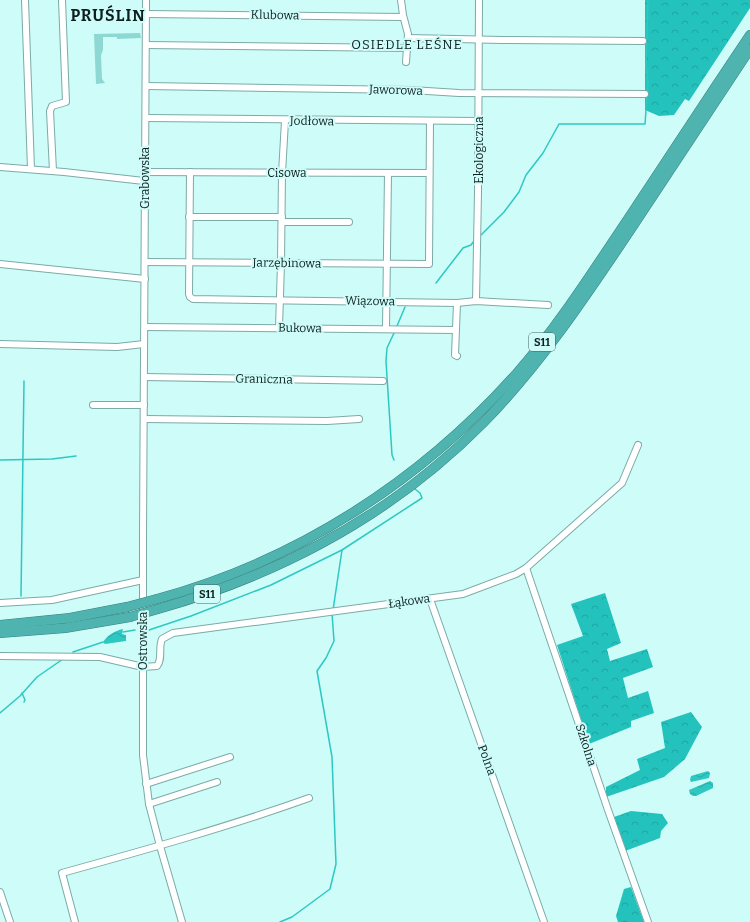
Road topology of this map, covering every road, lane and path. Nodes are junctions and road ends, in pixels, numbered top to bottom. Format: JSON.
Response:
{"nodes":[{"id":1,"x":25,"y":0,"type":"edge"},
{"id":2,"x":62,"y":0,"type":"edge"},
{"id":3,"x":146,"y":0,"type":"edge"},
{"id":4,"x":401,"y":0,"type":"edge"},
{"id":5,"x":479,"y":0,"type":"edge"},
{"id":6,"x":146,"y":14,"type":"junction"},
{"id":7,"x":403,"y":17,"type":"junction"},
{"id":8,"x":750,"y":35,"type":"edge"},
{"id":9,"x":408,"y":38,"type":"junction"},
{"id":10,"x":479,"y":39,"type":"junction"},
{"id":11,"x":643,"y":41,"type":"dead end"},
{"id":12,"x":146,"y":45,"type":"junction"},
{"id":13,"x":408,"y":48,"type":"junction"},
{"id":14,"x":750,"y":49,"type":"edge"},
{"id":15,"x":406,"y":62,"type":"dead end"},
{"id":16,"x":146,"y":86,"type":"junction"},
{"id":17,"x":479,"y":93,"type":"junction"},
{"id":18,"x":645,"y":94,"type":"dead end"},
{"id":19,"x":146,"y":118,"type":"junction"},
{"id":20,"x":285,"y":121,"type":"junction"},
{"id":21,"x":479,"y":121,"type":"junction"},
{"id":22,"x":430,"y":122,"type":"junction"},
{"id":23,"x":0,"y":167,"type":"edge"},
{"id":24,"x":31,"y":169,"type":"junction"},
{"id":25,"x":53,"y":171,"type":"junction"},
{"id":26,"x":144,"y":172,"type":"junction"},
{"id":27,"x":190,"y":172,"type":"junction"},
{"id":28,"x":282,"y":173,"type":"junction"},
{"id":29,"x":388,"y":173,"type":"junction"},
{"id":30,"x":429,"y":173,"type":"junction"},
{"id":31,"x":144,"y":181,"type":"junction"},
{"id":32,"x":189,"y":217,"type":"junction"},
{"id":33,"x":282,"y":219,"type":"junction"},
{"id":34,"x":349,"y":222,"type":"dead end"},
{"id":35,"x":190,"y":261,"type":"junction"},
{"id":36,"x":145,"y":262,"type":"junction"},
{"id":37,"x":282,"y":262,"type":"junction"},
{"id":38,"x":0,"y":264,"type":"edge"},
{"id":39,"x":387,"y":264,"type":"junction"},
{"id":40,"x":145,"y":279,"type":"junction"},
{"id":41,"x":279,"y":300,"type":"junction"},
{"id":42,"x":387,"y":301,"type":"junction"},
{"id":43,"x":476,"y":301,"type":"junction"},
{"id":44,"x":457,"y":303,"type":"junction"},
{"id":45,"x":548,"y":305,"type":"dead end"},
{"id":46,"x":145,"y":327,"type":"junction"},
{"id":47,"x":279,"y":328,"type":"junction"},
{"id":48,"x":386,"y":329,"type":"junction"},
{"id":49,"x":455,"y":330,"type":"junction"},
{"id":50,"x":0,"y":344,"type":"edge"},
{"id":51,"x":144,"y":344,"type":"junction"},
{"id":52,"x":144,"y":355,"type":"joint"},
{"id":53,"x":457,"y":356,"type":"dead end"},
{"id":54,"x":144,"y":377,"type":"junction"},
{"id":55,"x":383,"y":381,"type":"dead end"},
{"id":56,"x":144,"y":404,"type":"junction"},
{"id":57,"x":93,"y":405,"type":"dead end"},
{"id":58,"x":144,"y":419,"type":"junction"},
{"id":59,"x":359,"y":419,"type":"dead end"},
{"id":60,"x":638,"y":445,"type":"dead end"},
{"id":61,"x":526,"y":568,"type":"junction"},
{"id":62,"x":143,"y":580,"type":"junction"},
{"id":63,"x":430,"y":599,"type":"junction"},
{"id":64,"x":0,"y":603,"type":"edge"},
{"id":65,"x":0,"y":625,"type":"edge"},
{"id":66,"x":0,"y":633,"type":"edge"},
{"id":67,"x":0,"y":656,"type":"edge"},
{"id":68,"x":143,"y":667,"type":"junction"},
{"id":69,"x":230,"y":757,"type":"dead end"},
{"id":70,"x":218,"y":782,"type":"dead end"},
{"id":71,"x":146,"y":784,"type":"junction"},
{"id":72,"x":309,"y":798,"type":"dead end"},
{"id":73,"x":149,"y":804,"type":"junction"},
{"id":74,"x":160,"y":846,"type":"junction"},
{"id":75,"x":0,"y":892,"type":"edge"},
{"id":76,"x":10,"y":922,"type":"edge"},
{"id":77,"x":75,"y":922,"type":"edge"},
{"id":78,"x":182,"y":922,"type":"edge"},
{"id":79,"x":544,"y":922,"type":"edge"},
{"id":80,"x":648,"y":922,"type":"edge"}],
"edges":[{"from":1,"to":24,"type":"street"},
{"from":2,"to":25,"type":"street"},
{"from":3,"to":6,"type":"street","name":"Grabowska"},
{"from":4,"to":7,"type":"street"},
{"from":5,"to":10,"type":"street","name":"Ekologiczna"},
{"from":6,"to":7,"type":"street","name":"Klubowa"},
{"from":6,"to":12,"type":"street","name":"Grabowska"},
{"from":7,"to":9,"type":"street"},
{"from":8,"to":65,"type":"highway","number":"S11","bridge":true},
{"from":9,"to":10,"type":"street"},
{"from":9,"to":13,"type":"street"},
{"from":10,"to":11,"type":"street"},
{"from":10,"to":17,"type":"street","name":"Ekologiczna"},
{"from":12,"to":13,"type":"street"},
{"from":12,"to":16,"type":"street","name":"Grabowska"},
{"from":13,"to":15,"type":"street"},
{"from":14,"to":66,"type":"highway","number":"S11","bridge":true},
{"from":16,"to":17,"type":"street","name":"Jaworowa"},
{"from":16,"to":19,"type":"street","name":"Grabowska"},
{"from":17,"to":18,"type":"street","name":"Jaworowa"},
{"from":17,"to":21,"type":"street","name":"Ekologiczna"},
{"from":19,"to":20,"type":"street","name":"Jodłowa"},
{"from":19,"to":26,"type":"street","name":"Grabowska"},
{"from":20,"to":22,"type":"street","name":"Jodłowa"},
{"from":20,"to":28,"type":"street"},
{"from":21,"to":22,"type":"street","name":"Jodłowa"},
{"from":21,"to":43,"type":"street","name":"Ekologiczna"},
{"from":22,"to":30,"type":"street"},
{"from":23,"to":24,"type":"street"},
{"from":24,"to":25,"type":"street"},
{"from":25,"to":31,"type":"street"},
{"from":26,"to":27,"type":"street","name":"Cisowa"},
{"from":26,"to":31,"type":"street","name":"Grabowska"},
{"from":27,"to":28,"type":"street","name":"Cisowa"},
{"from":27,"to":32,"type":"street"},
{"from":28,"to":29,"type":"street","name":"Cisowa"},
{"from":28,"to":33,"type":"street"},
{"from":29,"to":30,"type":"street","name":"Cisowa"},
{"from":29,"to":39,"type":"street"},
{"from":30,"to":39,"type":"street","name":"Jarzębinowa"},
{"from":31,"to":36,"type":"street","name":"Grabowska"},
{"from":32,"to":33,"type":"street"},
{"from":32,"to":35,"type":"street"},
{"from":33,"to":34,"type":"street"},
{"from":33,"to":37,"type":"street"},
{"from":35,"to":36,"type":"street","name":"Jarzębinowa"},
{"from":35,"to":37,"type":"street","name":"Jarzębinowa"},
{"from":35,"to":41,"type":"street","name":"Wiązowa"},
{"from":36,"to":40,"type":"street","name":"Grabowska"},
{"from":37,"to":39,"type":"street","name":"Jarzębinowa"},
{"from":37,"to":41,"type":"street"},
{"from":38,"to":40,"type":"street"},
{"from":39,"to":42,"type":"street"},
{"from":40,"to":46,"type":"street","name":"Grabowska"},
{"from":41,"to":42,"type":"street","name":"Wiązowa"},
{"from":41,"to":47,"type":"street"},
{"from":42,"to":44,"type":"street","name":"Wiązowa"},
{"from":42,"to":48,"type":"street"},
{"from":43,"to":44,"type":"street","name":"Wiązowa"},
{"from":43,"to":45,"type":"street","name":"Wiązowa"},
{"from":44,"to":49,"type":"street"},
{"from":46,"to":47,"type":"street","name":"Bukowa"},
{"from":46,"to":51,"type":"street","name":"Grabowska"},
{"from":47,"to":48,"type":"street","name":"Bukowa"},
{"from":48,"to":49,"type":"street","name":"Bukowa"},
{"from":49,"to":53,"type":"street"},
{"from":50,"to":51,"type":"street"},
{"from":51,"to":52,"type":"street","name":"Grabowska"},
{"from":52,"to":54,"type":"street","name":"Ostrowska"},
{"from":54,"to":55,"type":"street","name":"Graniczna"},
{"from":54,"to":56,"type":"street","name":"Ostrowska"},
{"from":56,"to":57,"type":"street"},
{"from":56,"to":58,"type":"street","name":"Ostrowska"},
{"from":58,"to":59,"type":"street"},
{"from":58,"to":62,"type":"street","name":"Ostrowska"},
{"from":60,"to":61,"type":"street","name":"Łąkowa"},
{"from":61,"to":63,"type":"street","name":"Łąkowa"},
{"from":61,"to":80,"type":"street","name":"Szkolna"},
{"from":62,"to":64,"type":"street"},
{"from":62,"to":68,"type":"street","name":"Ostrowska"},
{"from":63,"to":68,"type":"street","name":"Łąkowa"},
{"from":63,"to":79,"type":"street","name":"Polna"},
{"from":67,"to":68,"type":"street"},
{"from":68,"to":71,"type":"street","name":"Ostrowska"},
{"from":69,"to":71,"type":"street"},
{"from":70,"to":73,"type":"street"},
{"from":71,"to":73,"type":"street","name":"Ostrowska"},
{"from":72,"to":74,"type":"street"},
{"from":73,"to":74,"type":"street","name":"Ostrowska"},
{"from":74,"to":77,"type":"street"},
{"from":74,"to":78,"type":"street","name":"Ostrowska"},
{"from":75,"to":76,"type":"street"}]}
